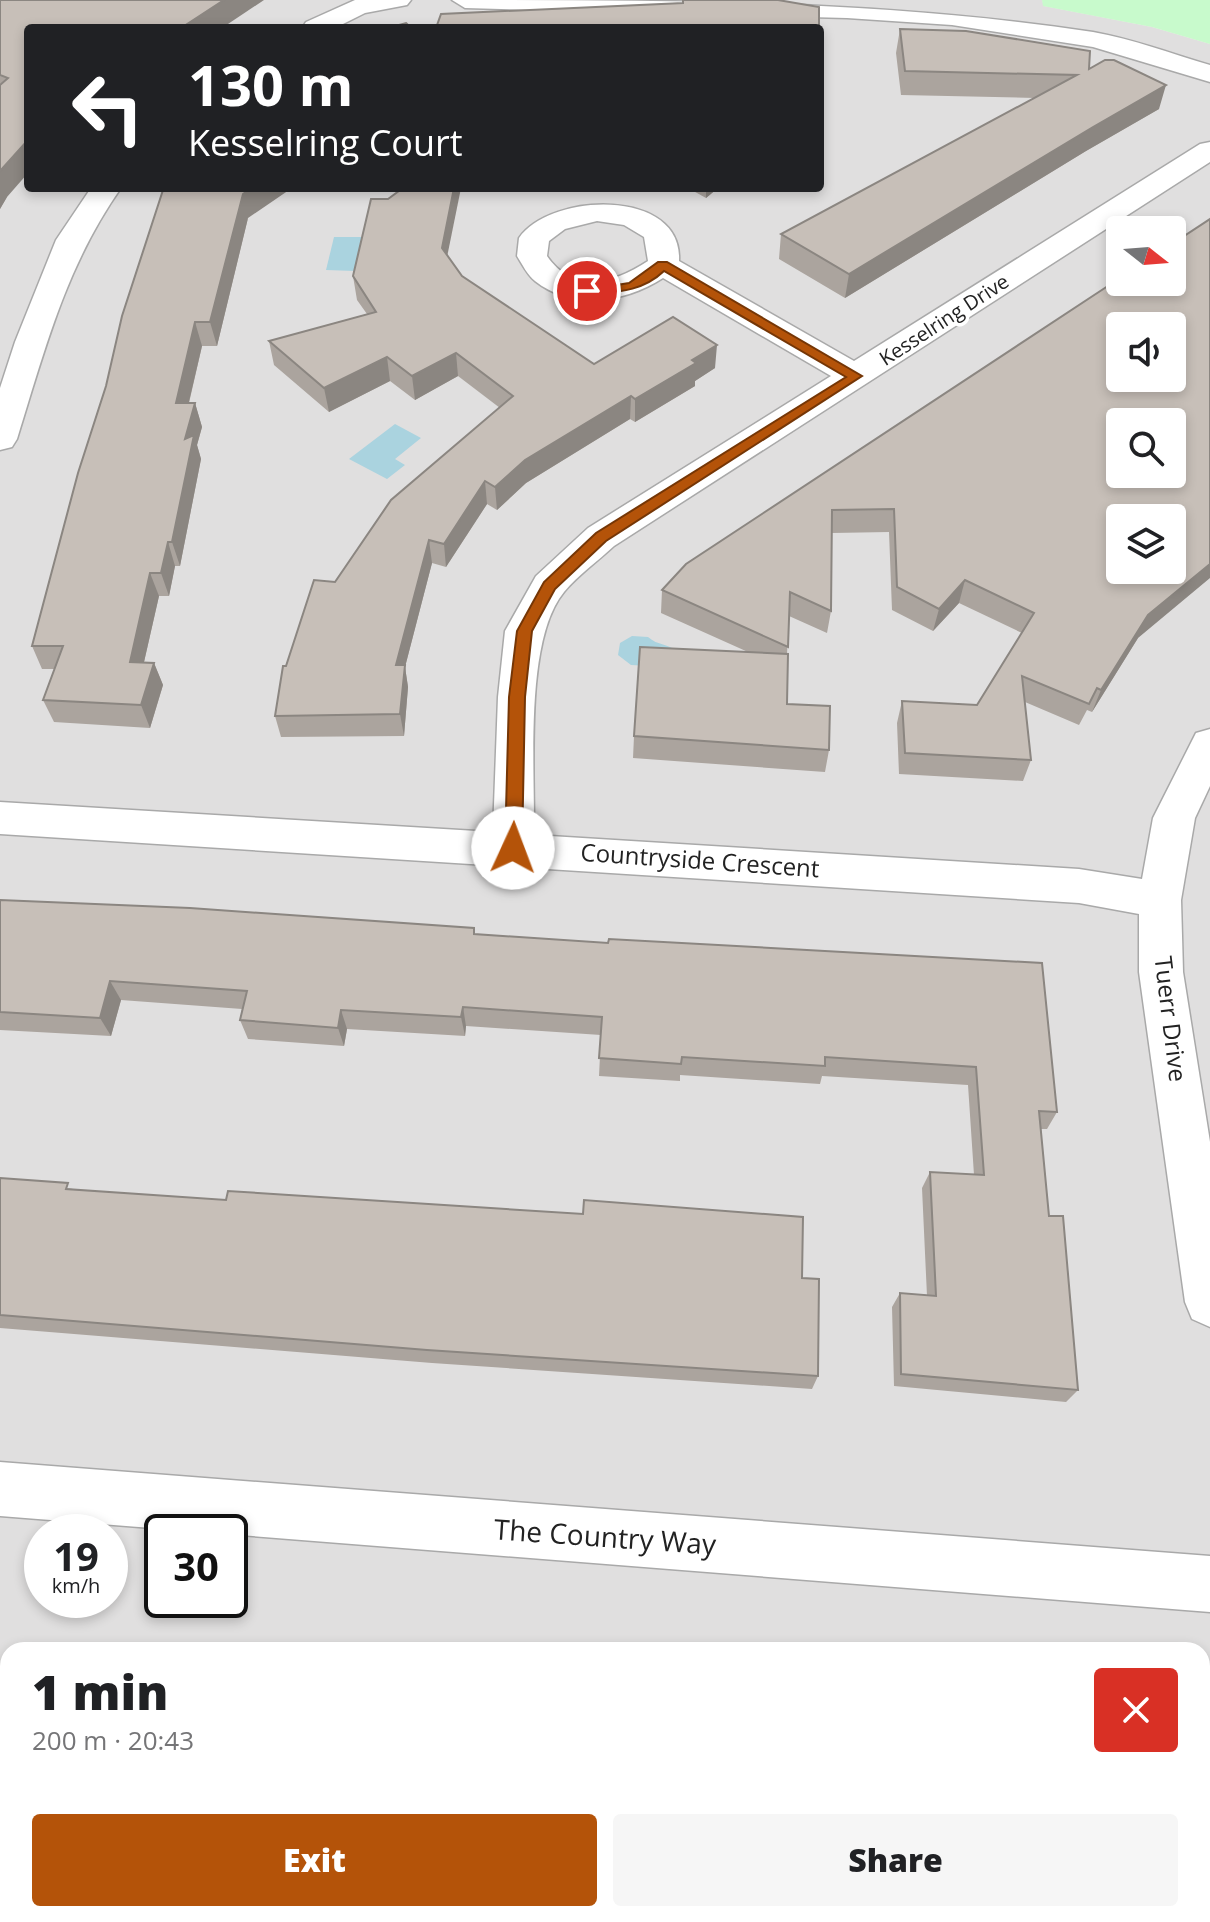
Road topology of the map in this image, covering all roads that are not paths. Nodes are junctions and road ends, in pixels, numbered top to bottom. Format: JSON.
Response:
{"nodes":[{"id":1,"x":398,"y":0,"type":"edge"},
{"id":2,"x":465,"y":0,"type":"edge"},
{"id":3,"x":323,"y":24,"type":"edge"},
{"id":4,"x":1210,"y":74,"type":"edge"},
{"id":5,"x":1210,"y":150,"type":"edge"},
{"id":6,"x":102,"y":192,"type":"edge"},
{"id":7,"x":663,"y":265,"type":"dead end"},
{"id":8,"x":856,"y":376,"type":"junction"},
{"id":9,"x":0,"y":439,"type":"edge"},
{"id":10,"x":1210,"y":744,"type":"edge"},
{"id":11,"x":0,"y":818,"type":"edge"},
{"id":12,"x":513,"y":848,"type":"junction"},
{"id":13,"x":1160,"y":900,"type":"junction"},
{"id":14,"x":1210,"y":1302,"type":"edge"},
{"id":15,"x":0,"y":1489,"type":"edge"},
{"id":16,"x":1210,"y":1584,"type":"edge"}],
"edges":[{"from":1,"to":3,"type":"street"},
{"from":2,"to":4,"type":"street"},
{"from":5,"to":8,"type":"street","name":"Kesselring Drive"},
{"from":6,"to":9,"type":"street"},
{"from":7,"to":8,"type":"street"},
{"from":8,"to":12,"type":"street","name":"Kesselring Drive"},
{"from":10,"to":13,"type":"street","name":"Tuerr Drive"},
{"from":11,"to":12,"type":"street","name":"Countryside Crescent"},
{"from":12,"to":13,"type":"street","name":"Countryside Crescent"},
{"from":13,"to":14,"type":"street","name":"Tuerr Drive"},
{"from":15,"to":16,"type":"street","name":"The Country Way"}]}
